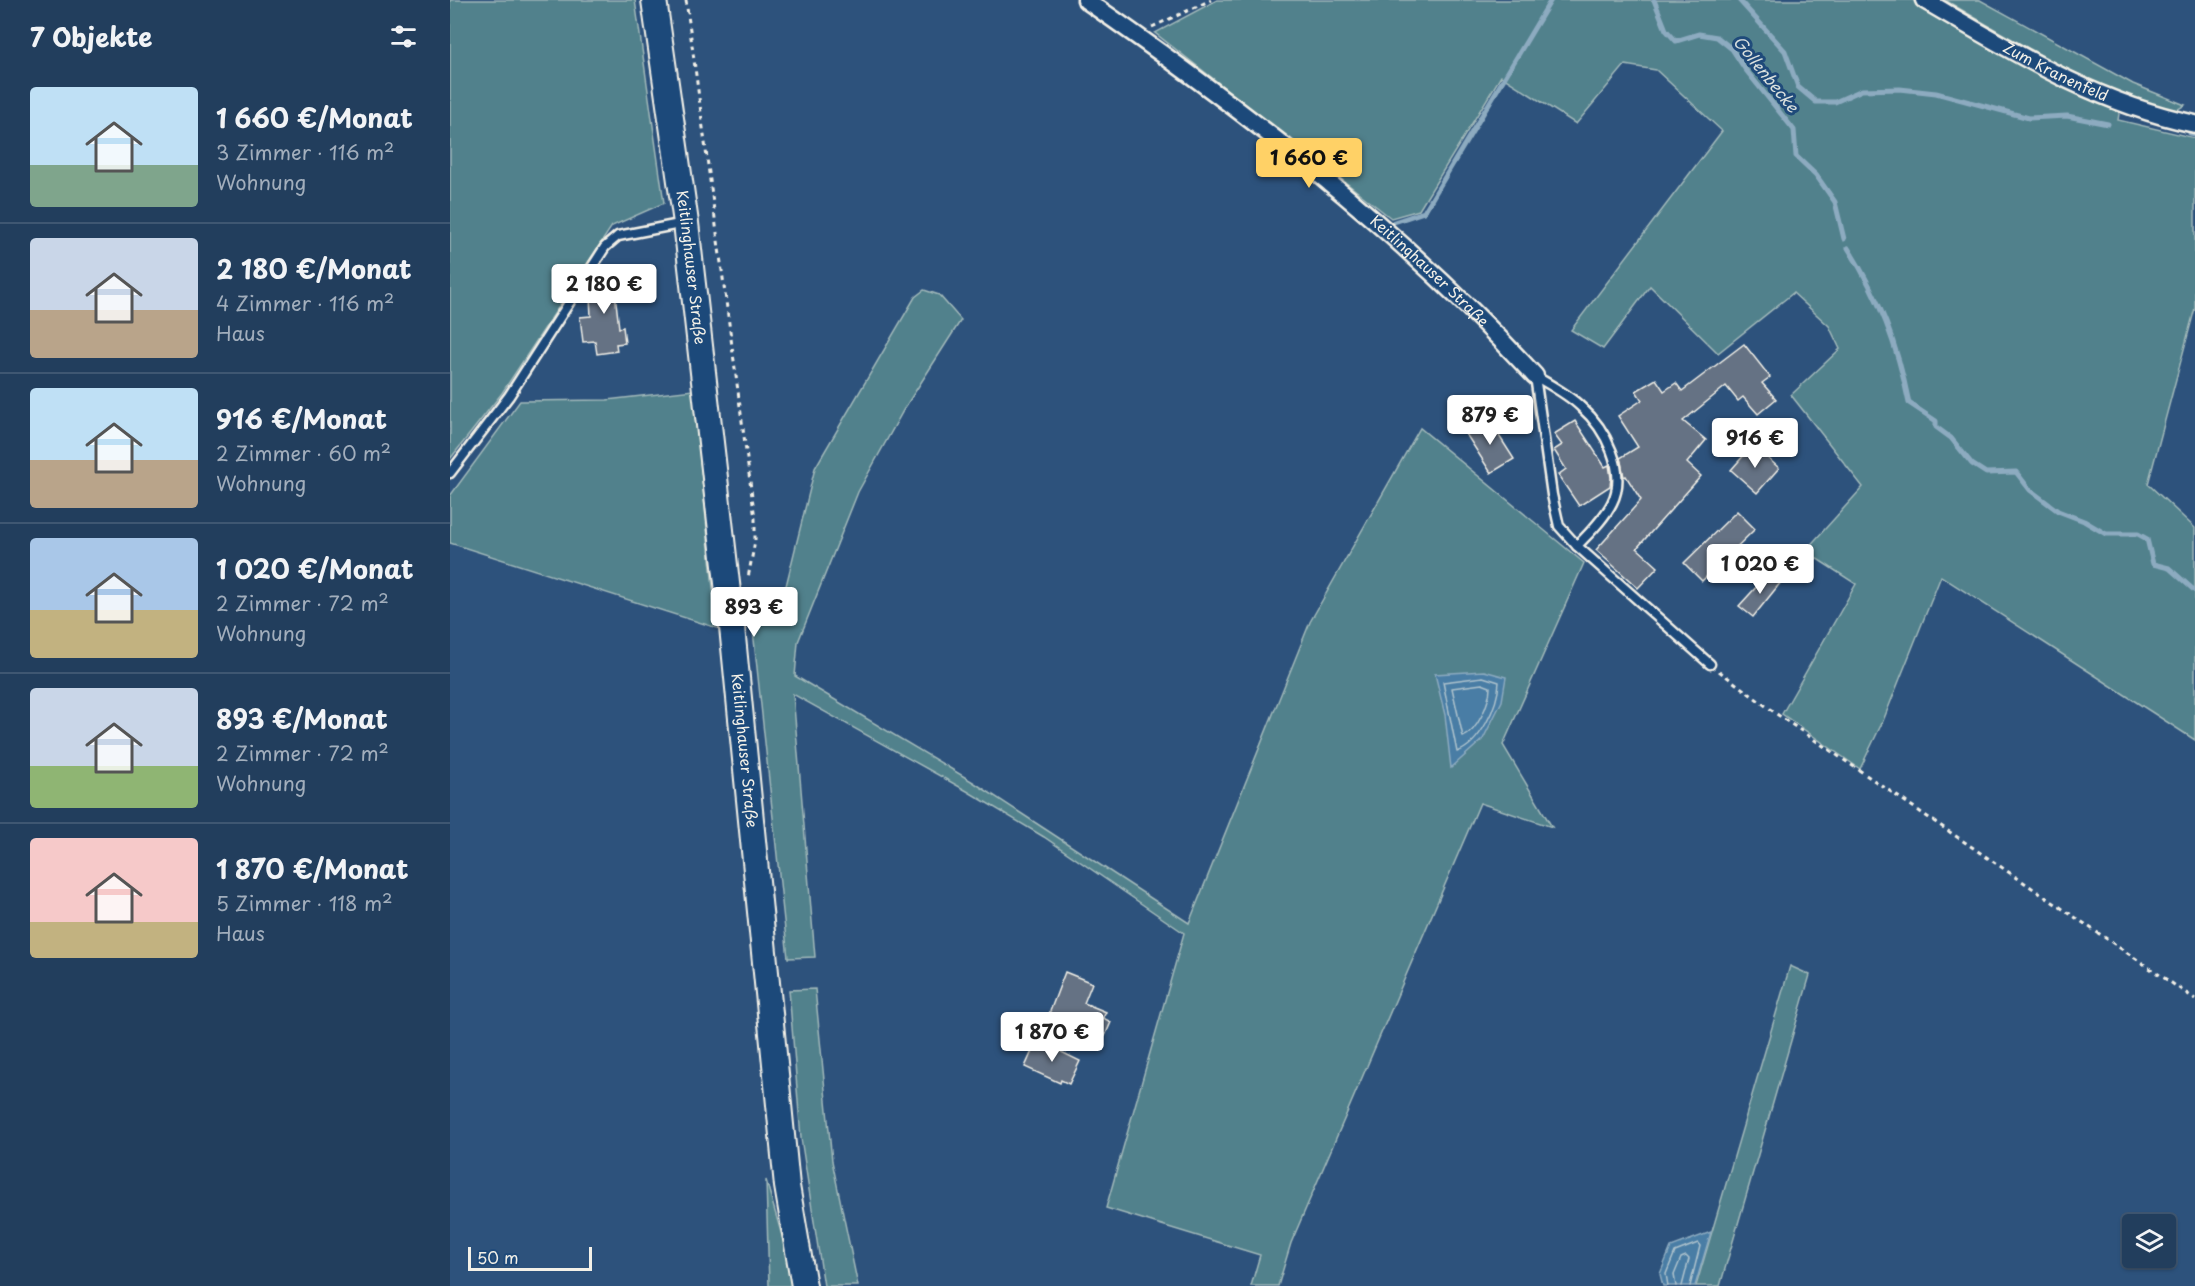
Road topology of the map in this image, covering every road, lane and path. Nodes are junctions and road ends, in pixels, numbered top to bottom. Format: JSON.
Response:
{"nodes":[{"id":1,"x":654,"y":0,"type":"edge"},
{"id":2,"x":1086,"y":0,"type":"edge"},
{"id":3,"x":1211,"y":0,"type":"edge"},
{"id":4,"x":1924,"y":0,"type":"edge"},
{"id":5,"x":1136,"y":34,"type":"junction"},
{"id":6,"x":2195,"y":124,"type":"edge"},
{"id":7,"x":686,"y":223,"type":"junction"},
{"id":8,"x":1535,"y":376,"type":"junction"},
{"id":9,"x":450,"y":473,"type":"edge"},
{"id":10,"x":1577,"y":546,"type":"junction"},
{"id":11,"x":1710,"y":664,"type":"joint"},
{"id":12,"x":2195,"y":999,"type":"edge"},
{"id":13,"x":804,"y":1286,"type":"edge"}],
"edges":[{"from":1,"to":7,"type":"main road","name":"Keitlinghauser Straße"},
{"from":2,"to":5,"type":"street","name":"Keitlinghauser Straße"},
{"from":3,"to":5,"type":"path"},
{"from":4,"to":6,"type":"street","name":"Zum Kranenfeld"},
{"from":5,"to":8,"type":"street","name":"Keitlinghauser Straße"},
{"from":7,"to":9,"type":"lane"},
{"from":7,"to":13,"type":"main road","name":"Keitlinghauser Straße"},
{"from":8,"to":10,"type":"lane"},
{"from":8,"to":10,"type":"lane"},
{"from":10,"to":11,"type":"lane"},
{"from":11,"to":12,"type":"path"}]}
